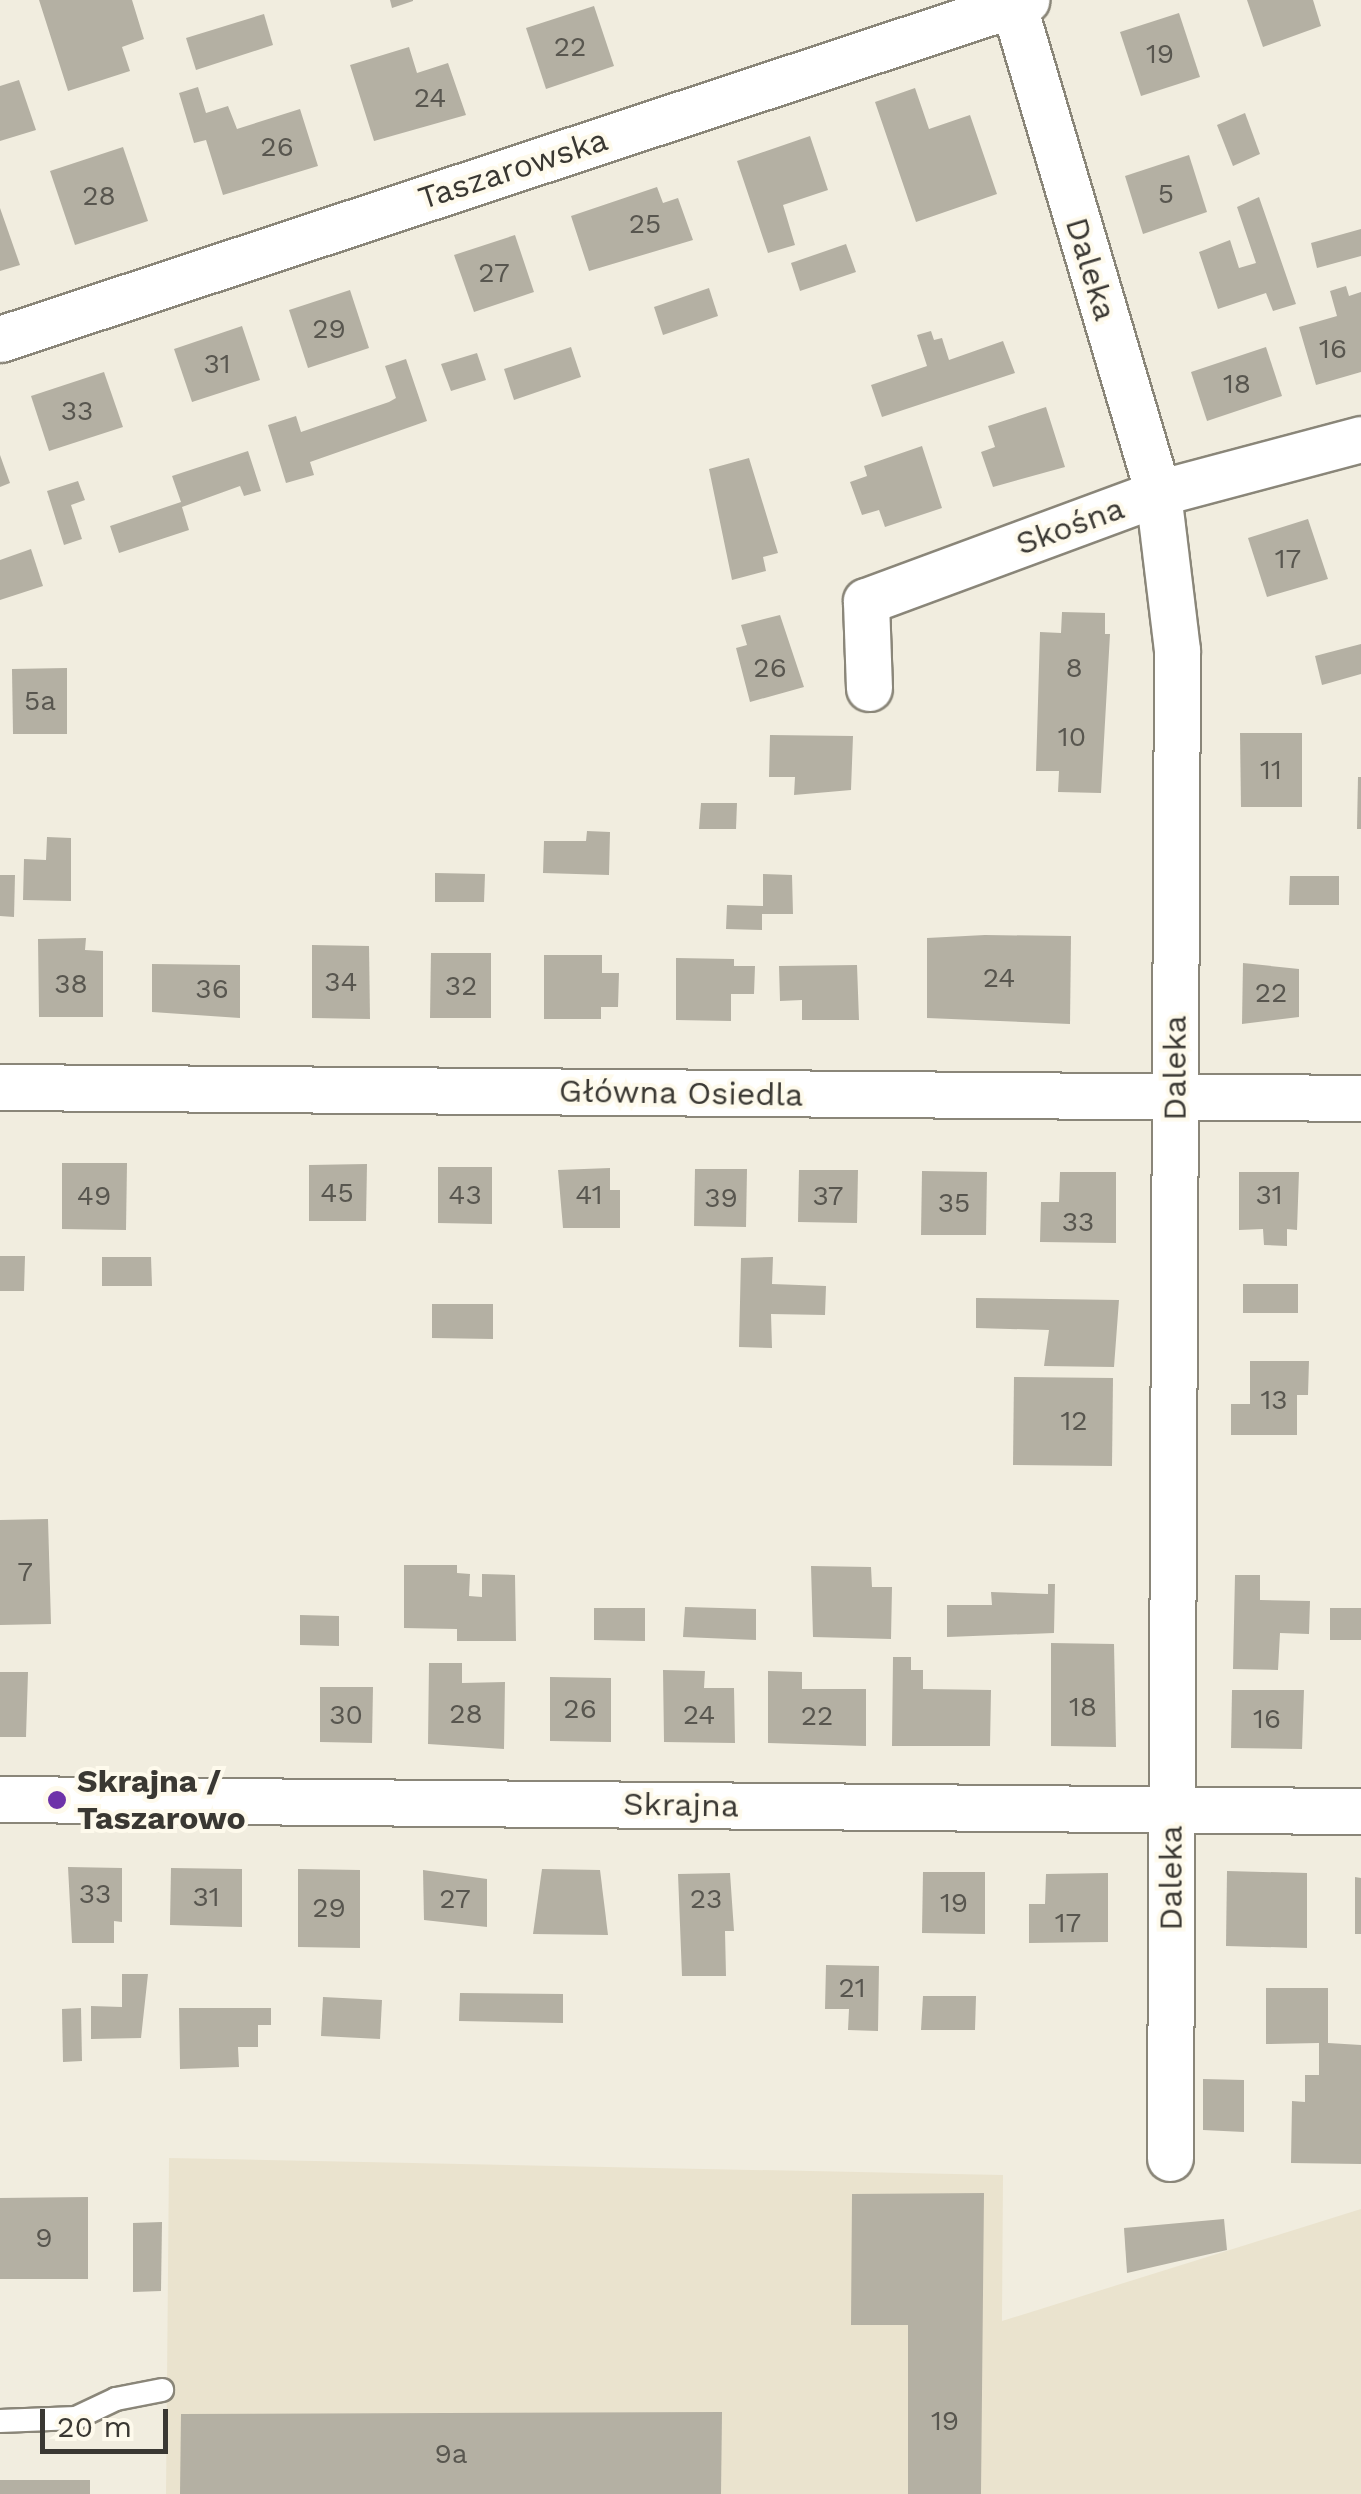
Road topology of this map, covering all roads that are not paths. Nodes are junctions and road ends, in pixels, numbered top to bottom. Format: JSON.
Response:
{"nodes":[{"id":1,"x":1017,"y":1,"type":"edge"},
{"id":2,"x":0,"y":339,"type":"edge"},
{"id":3,"x":1361,"y":439,"type":"edge"},
{"id":4,"x":1158,"y":493,"type":"junction"},
{"id":5,"x":869,"y":688,"type":"dead end"},
{"id":6,"x":0,"y":1087,"type":"edge"},
{"id":7,"x":1176,"y":1096,"type":"junction"},
{"id":8,"x":1361,"y":1098,"type":"edge"},
{"id":9,"x":0,"y":1799,"type":"edge"},
{"id":10,"x":1172,"y":1810,"type":"junction"},
{"id":11,"x":1361,"y":1811,"type":"edge"},
{"id":12,"x":1170,"y":2158,"type":"dead end"},
{"id":13,"x":162,"y":2390,"type":"dead end"},
{"id":14,"x":0,"y":2421,"type":"edge"}],
"edges":[{"from":1,"to":2,"type":"street","name":"Taszarowska"},
{"from":1,"to":4,"type":"street","name":"Daleka"},
{"from":3,"to":4,"type":"street","name":"Skośna"},
{"from":4,"to":5,"type":"street","name":"Skośna"},
{"from":4,"to":7,"type":"street","name":"Daleka"},
{"from":6,"to":7,"type":"street","name":"Główna Osiedla"},
{"from":7,"to":8,"type":"street","name":"Główna Osiedla"},
{"from":7,"to":10,"type":"street","name":"Daleka"},
{"from":9,"to":10,"type":"street","name":"Skrajna"},
{"from":10,"to":11,"type":"street","name":"Skrajna"},
{"from":10,"to":12,"type":"street","name":"Daleka"},
{"from":13,"to":14,"type":"lane"}]}
